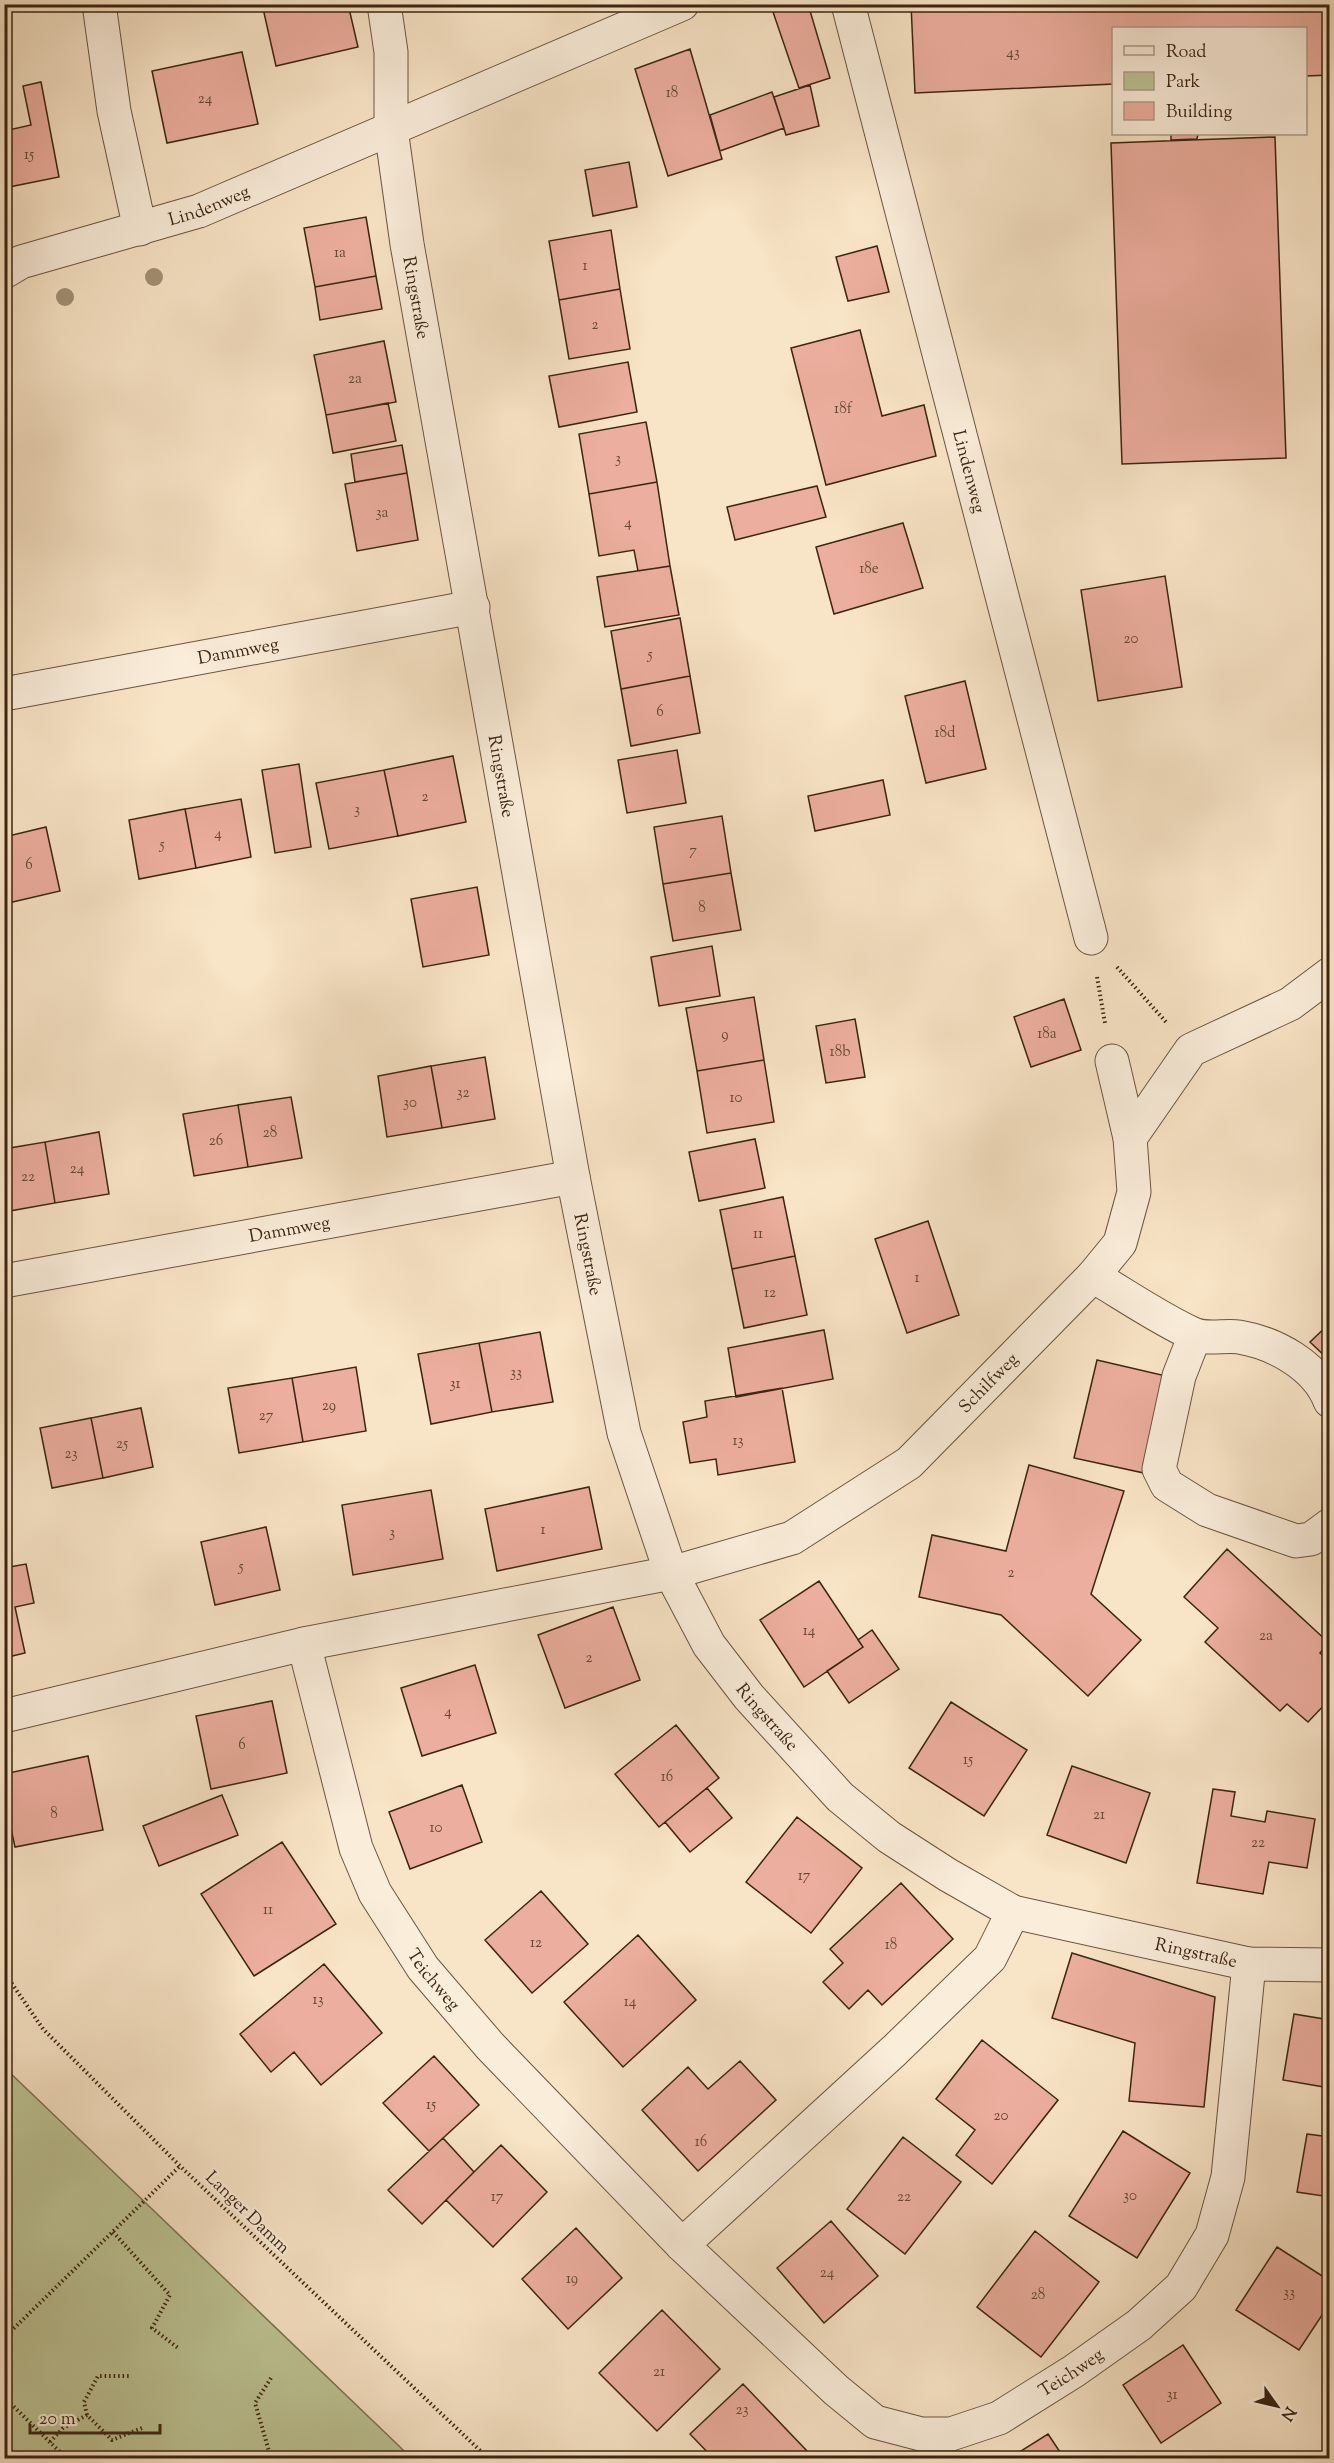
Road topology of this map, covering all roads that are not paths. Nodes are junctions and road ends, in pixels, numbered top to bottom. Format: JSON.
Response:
{"nodes":[{"id":1,"x":99,"y":4,"type":"edge"},
{"id":2,"x":384,"y":4,"type":"edge"},
{"id":3,"x":682,"y":4,"type":"edge"},
{"id":4,"x":848,"y":4,"type":"edge"},
{"id":5,"x":391,"y":129,"type":"junction"},
{"id":6,"x":140,"y":229,"type":"junction"},
{"id":7,"x":10,"y":264,"type":"edge"},
{"id":8,"x":473,"y":607,"type":"junction"},
{"id":9,"x":4,"y":694,"type":"edge"},
{"id":10,"x":1091,"y":938,"type":"road end"},
{"id":11,"x":1329,"y":974,"type":"edge"},
{"id":12,"x":1112,"y":1061,"type":"road end"},
{"id":13,"x":1130,"y":1138,"type":"junction"},
{"id":14,"x":573,"y":1177,"type":"junction"},
{"id":15,"x":1093,"y":1276,"type":"junction"},
{"id":16,"x":4,"y":1281,"type":"edge"},
{"id":17,"x":1195,"y":1335,"type":"junction"},
{"id":18,"x":1329,"y":1401,"type":"edge"},
{"id":19,"x":1329,"y":1525,"type":"edge"},
{"id":20,"x":671,"y":1573,"type":"junction"},
{"id":21,"x":304,"y":1644,"type":"junction"},
{"id":22,"x":4,"y":1716,"type":"edge"},
{"id":23,"x":1012,"y":1912,"type":"junction"},
{"id":24,"x":1249,"y":1964,"type":"junction"},
{"id":25,"x":1329,"y":1965,"type":"edge"},
{"id":26,"x":682,"y":2245,"type":"junction"}],
"edges":[{"from":1,"to":6,"type":"street"},
{"from":2,"to":5,"type":"street"},
{"from":3,"to":5,"type":"street","name":"Lindenweg"},
{"from":4,"to":10,"type":"street","name":"Lindenweg"},
{"from":5,"to":6,"type":"street","name":"Lindenweg"},
{"from":5,"to":8,"type":"street","name":"Ringstraße"},
{"from":6,"to":7,"type":"street","name":"Lindenweg"},
{"from":8,"to":9,"type":"street","name":"Dammweg"},
{"from":8,"to":14,"type":"street","name":"Ringstraße"},
{"from":11,"to":13,"type":"street"},
{"from":12,"to":13,"type":"street","name":"Schilfweg"},
{"from":13,"to":15,"type":"street","name":"Schilfweg"},
{"from":14,"to":16,"type":"street","name":"Dammweg"},
{"from":14,"to":20,"type":"street","name":"Ringstraße"},
{"from":15,"to":17,"type":"street"},
{"from":15,"to":20,"type":"street","name":"Schilfweg"},
{"from":17,"to":18,"type":"street"},
{"from":17,"to":19,"type":"street"},
{"from":20,"to":21,"type":"street"},
{"from":20,"to":23,"type":"street","name":"Ringstraße"},
{"from":21,"to":22,"type":"street"},
{"from":21,"to":26,"type":"street","name":"Teichweg"},
{"from":23,"to":24,"type":"street","name":"Ringstraße"},
{"from":23,"to":26,"type":"street"},
{"from":24,"to":25,"type":"street","name":"Ringstraße"},
{"from":24,"to":26,"type":"street","name":"Teichweg"}]}
